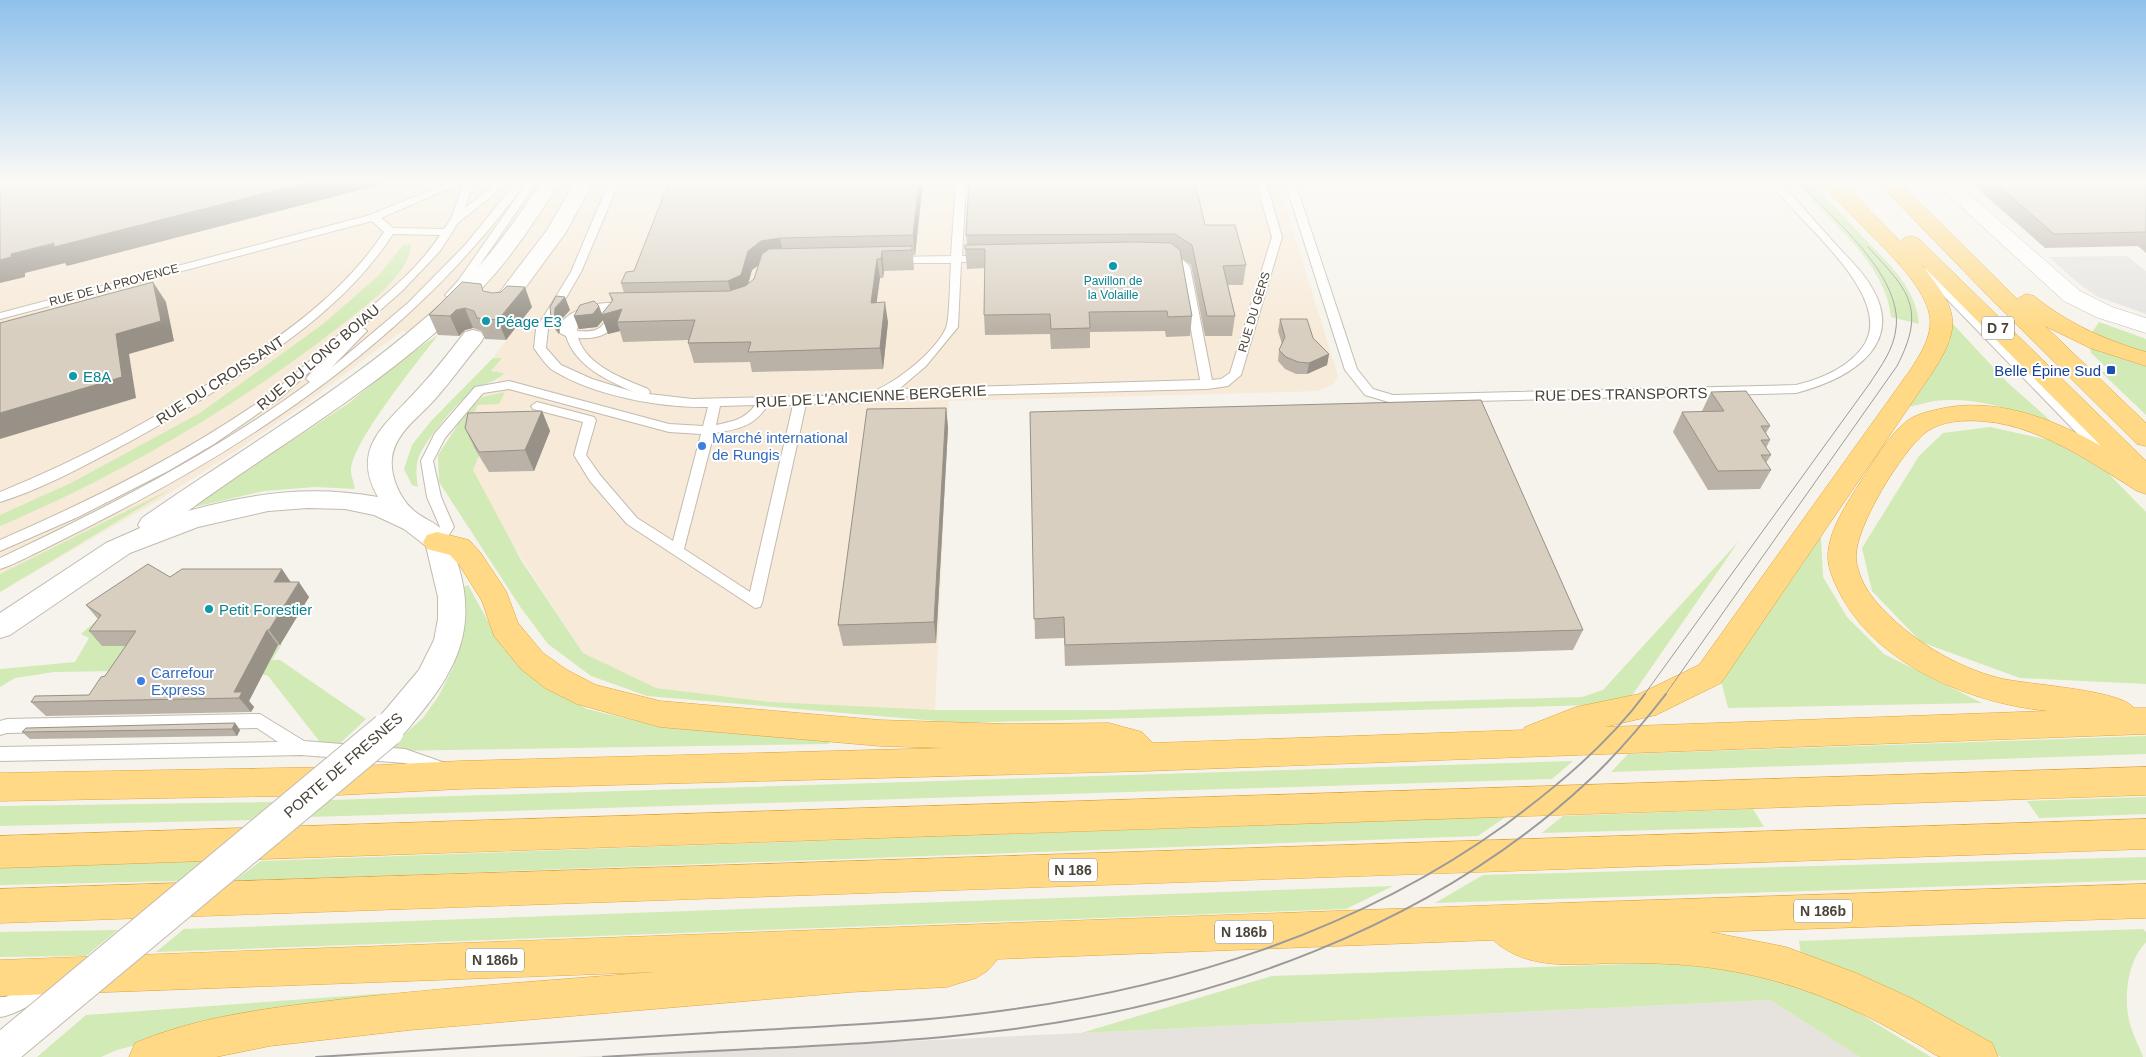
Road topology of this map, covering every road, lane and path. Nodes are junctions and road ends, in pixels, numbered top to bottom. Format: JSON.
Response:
{"nodes":[{"id":1,"x":320,"y":231,"type":"edge"},
{"id":2,"x":390,"y":231,"type":"edge"},
{"id":3,"x":447,"y":231,"type":"edge"},
{"id":4,"x":481,"y":231,"type":"edge"},
{"id":5,"x":498,"y":231,"type":"edge"},
{"id":6,"x":515,"y":231,"type":"edge"},
{"id":7,"x":556,"y":231,"type":"edge"},
{"id":8,"x":593,"y":231,"type":"edge"},
{"id":9,"x":958,"y":231,"type":"edge"},
{"id":10,"x":1274,"y":231,"type":"edge"},
{"id":11,"x":1306,"y":231,"type":"edge"},
{"id":12,"x":1818,"y":231,"type":"edge"},
{"id":13,"x":1878,"y":231,"type":"edge"},
{"id":14,"x":1900,"y":231,"type":"edge"},
{"id":15,"x":1938,"y":231,"type":"edge"},
{"id":16,"x":1939,"y":231,"type":"edge"},
{"id":17,"x":1998,"y":231,"type":"edge"},
{"id":18,"x":1156,"y":257,"type":"edge"},
{"id":19,"x":993,"y":259,"type":"edge"},
{"id":20,"x":884,"y":261,"type":"edge"},
{"id":21,"x":1908,"y":262,"type":"junction"},
{"id":22,"x":398,"y":289,"type":"junction"},
{"id":23,"x":501,"y":305,"type":"edge"},
{"id":24,"x":637,"y":307,"type":"edge"},
{"id":25,"x":0,"y":316,"type":"edge"},
{"id":26,"x":428,"y":325,"type":"junction"},
{"id":27,"x":2146,"y":326,"type":"edge"},
{"id":28,"x":473,"y":338,"type":"dead end"},
{"id":29,"x":2146,"y":360,"type":"edge"},
{"id":30,"x":1229,"y":382,"type":"joint"},
{"id":31,"x":1208,"y":385,"type":"junction"},
{"id":32,"x":884,"y":393,"type":"junction"},
{"id":33,"x":661,"y":400,"type":"junction"},
{"id":34,"x":764,"y":402,"type":"junction"},
{"id":35,"x":800,"y":402,"type":"junction"},
{"id":36,"x":715,"y":403,"type":"junction"},
{"id":37,"x":537,"y":406,"type":"dead end"},
{"id":38,"x":708,"y":430,"type":"junction"},
{"id":39,"x":248,"y":432,"type":"junction"},
{"id":40,"x":2146,"y":438,"type":"edge"},
{"id":41,"x":2133,"y":473,"type":"edge"},
{"id":42,"x":2146,"y":485,"type":"edge"},
{"id":43,"x":0,"y":497,"type":"edge"},
{"id":44,"x":402,"y":515,"type":"junction"},
{"id":45,"x":437,"y":542,"type":"junction"},
{"id":46,"x":125,"y":544,"type":"junction"},
{"id":47,"x":0,"y":546,"type":"edge"},
{"id":48,"x":677,"y":551,"type":"junction"},
{"id":49,"x":0,"y":564,"type":"edge"},
{"id":50,"x":68,"y":582,"type":"junction"},
{"id":51,"x":0,"y":616,"type":"edge"},
{"id":52,"x":0,"y":627,"type":"edge"},
{"id":53,"x":2139,"y":721,"type":"edge"},
{"id":54,"x":0,"y":728,"type":"edge"},
{"id":55,"x":1516,"y":744,"type":"junction"},
{"id":56,"x":301,"y":748,"type":"junction"},
{"id":57,"x":0,"y":754,"type":"edge"},
{"id":58,"x":1146,"y":756,"type":"junction"},
{"id":59,"x":460,"y":776,"type":"junction"},
{"id":60,"x":2146,"y":781,"type":"edge"},
{"id":61,"x":0,"y":787,"type":"edge"},
{"id":62,"x":2146,"y":834,"type":"edge"},
{"id":63,"x":0,"y":852,"type":"edge"},
{"id":64,"x":2146,"y":900,"type":"edge"},
{"id":65,"x":0,"y":906,"type":"edge"},
{"id":66,"x":1499,"y":922,"type":"junction"},
{"id":67,"x":989,"y":942,"type":"junction"},
{"id":68,"x":55,"y":977,"type":"junction"},
{"id":69,"x":0,"y":978,"type":"edge"},
{"id":70,"x":0,"y":1007,"type":"edge"},
{"id":71,"x":2,"y":1051,"type":"edge"},
{"id":72,"x":149,"y":1057,"type":"edge"},
{"id":73,"x":1978,"y":1057,"type":"edge"}],
"edges":[{"from":1,"to":25,"type":"lane","name":"RUE DE LA PROVENCE"},
{"from":2,"to":43,"type":"lane","name":"RUE DU CROISSANT"},
{"from":3,"to":22,"type":"lane","name":"RUE DU LONG BOIAU"},
{"from":4,"to":39,"type":"lane"},
{"from":5,"to":26,"type":"lane"},
{"from":6,"to":26,"type":"street"},
{"from":7,"to":23,"type":"street"},
{"from":8,"to":33,"type":"lane","name":"RUE DE L'ANCIENNE BERGERIE"},
{"from":9,"to":32,"type":"lane"},
{"from":10,"to":30,"type":"lane","name":"RUE DU GERS"},
{"from":11,"to":12,"type":"lane","name":"RUE DES TRANSPORTS"},
{"from":13,"to":21,"type":"highway"},
{"from":14,"to":41,"type":"highway","number":"D 7"},
{"from":15,"to":40,"type":"highway","number":"D 7"},
{"from":16,"to":29,"type":"highway"},
{"from":17,"to":27,"type":"street"},
{"from":18,"to":31,"type":"lane"},
{"from":19,"to":20,"type":"lane"},
{"from":21,"to":41,"type":"lane"},
{"from":21,"to":55,"type":"highway"},
{"from":22,"to":39,"type":"lane"},
{"from":22,"to":47,"type":"lane","name":"RUE DU LONG BOIAU"},
{"from":24,"to":33,"type":"lane"},
{"from":26,"to":46,"type":"street"},
{"from":28,"to":44,"type":"street"},
{"from":30,"to":31,"type":"lane","name":"RUE DE L'ANCIENNE BERGERIE"},
{"from":31,"to":32,"type":"lane","name":"RUE DE L'ANCIENNE BERGERIE"},
{"from":32,"to":35,"type":"lane","name":"RUE DE L'ANCIENNE BERGERIE"},
{"from":33,"to":36,"type":"lane","name":"RUE DE L'ANCIENNE BERGERIE"},
{"from":34,"to":35,"type":"lane","name":"RUE DE L'ANCIENNE BERGERIE"},
{"from":34,"to":36,"type":"lane","name":"RUE DE L'ANCIENNE BERGERIE"},
{"from":34,"to":38,"type":"lane"},
{"from":35,"to":48,"type":"lane"},
{"from":36,"to":38,"type":"lane"},
{"from":37,"to":48,"type":"lane"},
{"from":38,"to":45,"type":"lane"},
{"from":38,"to":48,"type":"lane"},
{"from":39,"to":49,"type":"lane"},
{"from":41,"to":42,"type":"highway"},
{"from":41,"to":53,"type":"highway"},
{"from":44,"to":45,"type":"street"},
{"from":44,"to":46,"type":"street"},
{"from":45,"to":58,"type":"highway"},
{"from":45,"to":71,"type":"street","name":"PORTE DE FRESNES","bridge":true},
{"from":46,"to":50,"type":"street"},
{"from":50,"to":51,"type":"street"},
{"from":50,"to":52,"type":"street"},
{"from":53,"to":55,"type":"highway"},
{"from":54,"to":56,"type":"lane"},
{"from":55,"to":58,"type":"highway"},
{"from":56,"to":57,"type":"lane"},
{"from":56,"to":59,"type":"lane"},
{"from":58,"to":59,"type":"highway"},
{"from":59,"to":61,"type":"highway"},
{"from":60,"to":63,"type":"highway"},
{"from":62,"to":65,"type":"highway","number":"N 186"},
{"from":64,"to":66,"type":"highway","number":"N 186b"},
{"from":66,"to":67,"type":"highway","number":"N 186b"},
{"from":66,"to":73,"type":"highway"},
{"from":67,"to":68,"type":"highway","number":"N 186b"},
{"from":67,"to":72,"type":"highway"},
{"from":68,"to":69,"type":"highway","number":"N 186b"},
{"from":68,"to":70,"type":"lane"}]}
